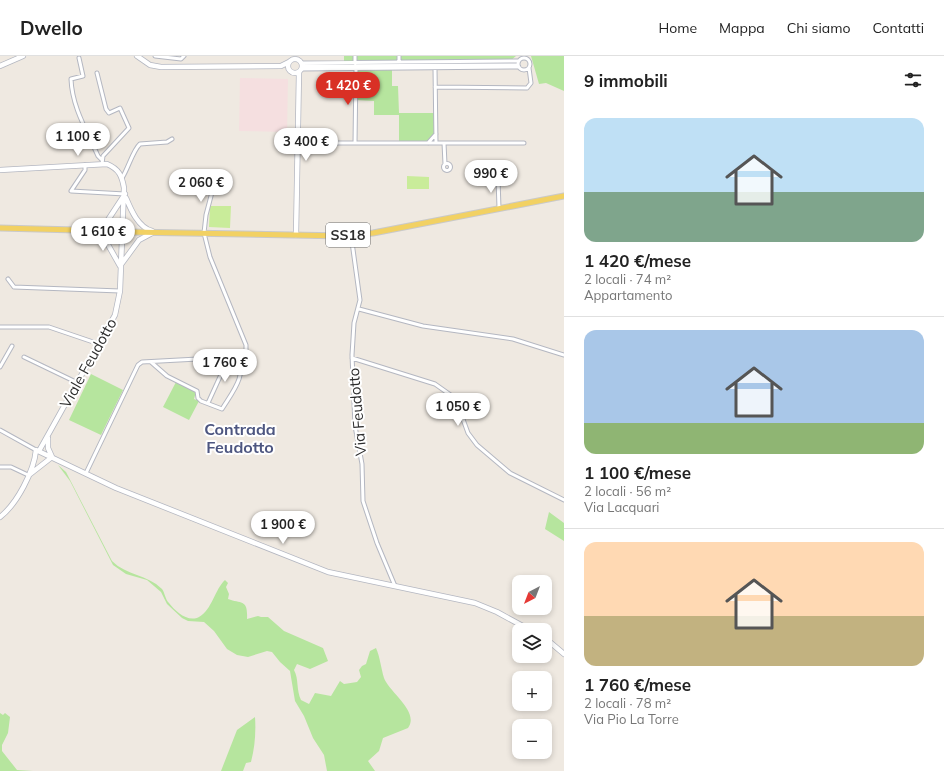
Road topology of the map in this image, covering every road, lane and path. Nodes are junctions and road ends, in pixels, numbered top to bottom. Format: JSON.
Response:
{"nodes":[{"id":1,"x":24,"y":56,"type":"edge"},
{"id":2,"x":137,"y":56,"type":"edge"},
{"id":3,"x":155,"y":56,"type":"edge"},
{"id":4,"x":355,"y":56,"type":"edge"},
{"id":5,"x":399,"y":56,"type":"edge"},
{"id":6,"x":79,"y":58,"type":"dead end"},
{"id":7,"x":183,"y":58,"type":"edge"},
{"id":8,"x":292,"y":59,"type":"edge"},
{"id":9,"x":399,"y":62,"type":"junction"},
{"id":10,"x":355,"y":63,"type":"junction"},
{"id":11,"x":519,"y":64,"type":"junction"},
{"id":12,"x":301,"y":65,"type":"edge"},
{"id":13,"x":0,"y":66,"type":"edge"},
{"id":14,"x":179,"y":66,"type":"junction"},
{"id":15,"x":281,"y":66,"type":"junction"},
{"id":16,"x":435,"y":68,"type":"junction"},
{"id":17,"x":529,"y":68,"type":"junction"},
{"id":18,"x":356,"y":69,"type":"junction"},
{"id":19,"x":290,"y":71,"type":"junction"},
{"id":20,"x":97,"y":73,"type":"dead end"},
{"id":21,"x":435,"y":87,"type":"junction"},
{"id":22,"x":300,"y":90,"type":"junction"},
{"id":23,"x":436,"y":134,"type":"junction"},
{"id":24,"x":172,"y":139,"type":"dead end"},
{"id":25,"x":355,"y":143,"type":"junction"},
{"id":26,"x":428,"y":143,"type":"junction"},
{"id":27,"x":436,"y":143,"type":"junction"},
{"id":28,"x":444,"y":143,"type":"junction"},
{"id":29,"x":452,"y":143,"type":"junction"},
{"id":30,"x":524,"y":143,"type":"dead end"},
{"id":31,"x":299,"y":144,"type":"junction"},
{"id":32,"x":445,"y":150,"type":"junction"},
{"id":33,"x":102,"y":162,"type":"junction"},
{"id":34,"x":86,"y":164,"type":"junction"},
{"id":35,"x":445,"y":164,"type":"dead end"},
{"id":36,"x":0,"y":170,"type":"edge"},
{"id":37,"x":216,"y":177,"type":"dead end"},
{"id":38,"x":122,"y":178,"type":"junction"},
{"id":39,"x":498,"y":179,"type":"dead end"},
{"id":40,"x":124,"y":194,"type":"junction"},
{"id":41,"x":564,"y":196,"type":"edge"},
{"id":42,"x":499,"y":208,"type":"junction"},
{"id":43,"x":0,"y":228,"type":"edge"},
{"id":44,"x":94,"y":230,"type":"junction"},
{"id":45,"x":154,"y":232,"type":"junction"},
{"id":46,"x":204,"y":233,"type":"junction"},
{"id":47,"x":296,"y":235,"type":"junction"},
{"id":48,"x":351,"y":235,"type":"junction"},
{"id":49,"x":120,"y":266,"type":"junction"},
{"id":50,"x":8,"y":279,"type":"dead end"},
{"id":51,"x":120,"y":291,"type":"junction"},
{"id":52,"x":359,"y":309,"type":"junction"},
{"id":53,"x":0,"y":327,"type":"edge"},
{"id":54,"x":99,"y":344,"type":"junction"},
{"id":55,"x":12,"y":346,"type":"dead end"},
{"id":56,"x":564,"y":355,"type":"edge"},
{"id":57,"x":0,"y":356,"type":"edge"},
{"id":58,"x":24,"y":357,"type":"dead end"},
{"id":59,"x":229,"y":357,"type":"junction"},
{"id":60,"x":235,"y":357,"type":"junction"},
{"id":61,"x":5,"y":358,"type":"junction"},
{"id":62,"x":352,"y":358,"type":"junction"},
{"id":63,"x":151,"y":362,"type":"junction"},
{"id":64,"x":0,"y":367,"type":"edge"},
{"id":65,"x":78,"y":383,"type":"junction"},
{"id":66,"x":208,"y":403,"type":"junction"},
{"id":67,"x":0,"y":430,"type":"edge"},
{"id":68,"x":47,"y":438,"type":"junction"},
{"id":69,"x":39,"y":451,"type":"junction"},
{"id":70,"x":52,"y":457,"type":"junction"},
{"id":71,"x":35,"y":459,"type":"junction"},
{"id":72,"x":58,"y":460,"type":"junction"},
{"id":73,"x":44,"y":464,"type":"junction"},
{"id":74,"x":57,"y":466,"type":"dead end"},
{"id":75,"x":0,"y":468,"type":"edge"},
{"id":76,"x":86,"y":473,"type":"junction"},
{"id":77,"x":28,"y":475,"type":"junction"},
{"id":78,"x":564,"y":500,"type":"edge"},
{"id":79,"x":0,"y":517,"type":"edge"},
{"id":80,"x":395,"y":586,"type":"junction"},
{"id":81,"x":518,"y":623,"type":"edge"},
{"id":82,"x":552,"y":644,"type":"edge"},
{"id":83,"x":564,"y":654,"type":"edge"}],
"edges":[{"from":1,"to":13,"type":"street"},
{"from":2,"to":14,"type":"street"},
{"from":3,"to":7,"type":"street"},
{"from":4,"to":10,"type":"street"},
{"from":5,"to":9,"type":"street"},
{"from":6,"to":33,"type":"street"},
{"from":7,"to":14,"type":"street"},
{"from":8,"to":12,"type":"street"},
{"from":8,"to":15,"type":"street"},
{"from":8,"to":19,"type":"street"},
{"from":9,"to":10,"type":"street"},
{"from":9,"to":11,"type":"street"},
{"from":10,"to":12,"type":"street"},
{"from":11,"to":12,"type":"street"},
{"from":11,"to":16,"type":"street"},
{"from":11,"to":17,"type":"street"},
{"from":11,"to":17,"type":"street"},
{"from":12,"to":18,"type":"street"},
{"from":12,"to":19,"type":"street"},
{"from":12,"to":22,"type":"street"},
{"from":14,"to":15,"type":"street"},
{"from":15,"to":19,"type":"street"},
{"from":16,"to":18,"type":"street"},
{"from":16,"to":21,"type":"street"},
{"from":17,"to":21,"type":"street"},
{"from":18,"to":25,"type":"street"},
{"from":19,"to":22,"type":"street"},
{"from":20,"to":33,"type":"street"},
{"from":21,"to":23,"type":"street"},
{"from":22,"to":31,"type":"street"},
{"from":23,"to":26,"type":"street"},
{"from":23,"to":27,"type":"street"},
{"from":24,"to":38,"type":"street"},
{"from":25,"to":26,"type":"street"},
{"from":25,"to":31,"type":"street"},
{"from":26,"to":27,"type":"street"},
{"from":27,"to":28,"type":"street"},
{"from":28,"to":29,"type":"street"},
{"from":28,"to":32,"type":"street"},
{"from":29,"to":30,"type":"street"},
{"from":29,"to":32,"type":"street"},
{"from":31,"to":47,"type":"street"},
{"from":32,"to":35,"type":"street"},
{"from":33,"to":34,"type":"street"},
{"from":33,"to":38,"type":"street"},
{"from":34,"to":36,"type":"street"},
{"from":34,"to":40,"type":"street"},
{"from":37,"to":46,"type":"street"},
{"from":38,"to":40,"type":"street"},
{"from":39,"to":42,"type":"street"},
{"from":40,"to":44,"type":"street"},
{"from":40,"to":45,"type":"street"},
{"from":40,"to":49,"type":"street","name":"Viale Feudotto"},
{"from":41,"to":42,"type":"main road","number":"SS18"},
{"from":42,"to":48,"type":"main road","number":"SS18"},
{"from":43,"to":44,"type":"main road","number":"SS18"},
{"from":44,"to":45,"type":"main road","number":"SS18","bridge":true},
{"from":44,"to":49,"type":"street"},
{"from":45,"to":46,"type":"main road","number":"SS18"},
{"from":45,"to":49,"type":"street"},
{"from":46,"to":47,"type":"main road","number":"SS18"},
{"from":46,"to":60,"type":"street"},
{"from":47,"to":48,"type":"main road","number":"SS18"},
{"from":48,"to":52,"type":"street","name":"Via Feudotto"},
{"from":49,"to":51,"type":"street","name":"Viale Feudotto"},
{"from":50,"to":51,"type":"street"},
{"from":51,"to":54,"type":"street","name":"Viale Feudotto"},
{"from":52,"to":56,"type":"street"},
{"from":52,"to":62,"type":"street","name":"Via Feudotto"},
{"from":53,"to":54,"type":"street"},
{"from":54,"to":65,"type":"street","name":"Viale Feudotto"},
{"from":55,"to":61,"type":"street"},
{"from":57,"to":61,"type":"street"},
{"from":58,"to":65,"type":"street"},
{"from":59,"to":60,"type":"street"},
{"from":59,"to":63,"type":"street"},
{"from":59,"to":66,"type":"street"},
{"from":60,"to":66,"type":"street"},
{"from":61,"to":64,"type":"street"},
{"from":62,"to":78,"type":"street"},
{"from":62,"to":80,"type":"street","name":"Via Feudotto"},
{"from":63,"to":66,"type":"street"},
{"from":63,"to":76,"type":"street"},
{"from":65,"to":68,"type":"street","name":"Viale Feudotto"},
{"from":67,"to":69,"type":"street"},
{"from":68,"to":69,"type":"street","name":"Viale Feudotto"},
{"from":68,"to":70,"type":"street"},
{"from":69,"to":70,"type":"street"},
{"from":69,"to":71,"type":"street"},
{"from":70,"to":72,"type":"street"},
{"from":70,"to":73,"type":"street"},
{"from":71,"to":73,"type":"street"},
{"from":71,"to":77,"type":"street"},
{"from":72,"to":74,"type":"street"},
{"from":72,"to":76,"type":"street"},
{"from":73,"to":77,"type":"street"},
{"from":75,"to":77,"type":"street"},
{"from":76,"to":80,"type":"street"},
{"from":77,"to":79,"type":"street"},
{"from":80,"to":81,"type":"street"},
{"from":82,"to":83,"type":"street"}]}
